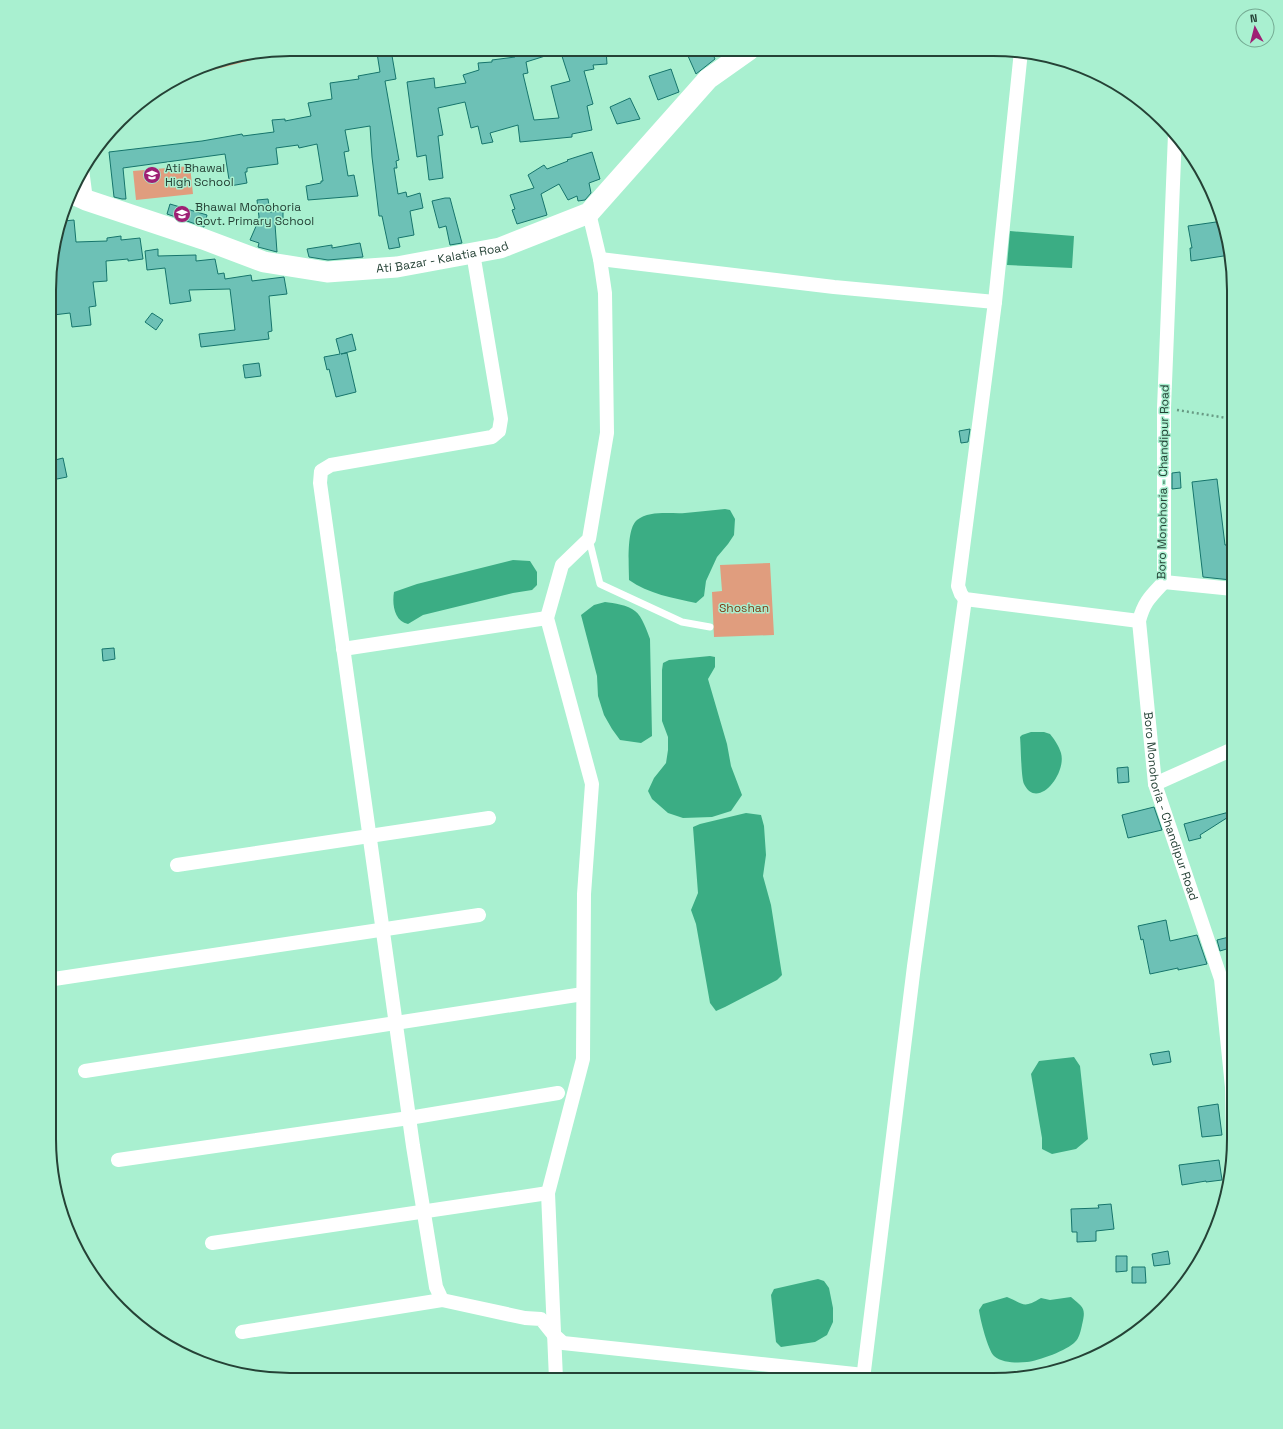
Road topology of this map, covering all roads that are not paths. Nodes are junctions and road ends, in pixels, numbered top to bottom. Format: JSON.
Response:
{"nodes":[{"id":1,"x":741,"y":56,"type":"edge"},
{"id":2,"x":1020,"y":58,"type":"edge"},
{"id":3,"x":1175,"y":143,"type":"edge"},
{"id":4,"x":77,"y":198,"type":"edge"},
{"id":5,"x":589,"y":213,"type":"junction"},
{"id":6,"x":473,"y":253,"type":"junction"},
{"id":7,"x":600,"y":259,"type":"junction"},
{"id":8,"x":995,"y":302,"type":"junction"},
{"id":9,"x":588,"y":539,"type":"junction"},
{"id":10,"x":1164,"y":582,"type":"junction"},
{"id":11,"x":1227,"y":588,"type":"edge"},
{"id":12,"x":965,"y":599,"type":"junction"},
{"id":13,"x":547,"y":618,"type":"junction"},
{"id":14,"x":1139,"y":621,"type":"junction"},
{"id":15,"x":710,"y":627,"type":"dead end"},
{"id":16,"x":343,"y":649,"type":"junction"},
{"id":17,"x":1227,"y":752,"type":"edge"},
{"id":18,"x":1154,"y":784,"type":"junction"},
{"id":19,"x":490,"y":818,"type":"dead end"},
{"id":20,"x":369,"y":836,"type":"junction"},
{"id":21,"x":177,"y":865,"type":"dead end"},
{"id":22,"x":479,"y":915,"type":"dead end"},
{"id":23,"x":383,"y":930,"type":"junction"},
{"id":24,"x":56,"y":979,"type":"edge"},
{"id":25,"x":583,"y":994,"type":"junction"},
{"id":26,"x":396,"y":1023,"type":"junction"},
{"id":27,"x":1227,"y":1038,"type":"edge"},
{"id":28,"x":84,"y":1071,"type":"dead end"},
{"id":29,"x":558,"y":1092,"type":"dead end"},
{"id":30,"x":409,"y":1118,"type":"junction"},
{"id":31,"x":118,"y":1160,"type":"dead end"},
{"id":32,"x":548,"y":1193,"type":"junction"},
{"id":33,"x":423,"y":1211,"type":"junction"},
{"id":34,"x":212,"y":1243,"type":"dead end"},
{"id":35,"x":442,"y":1300,"type":"junction"},
{"id":36,"x":242,"y":1332,"type":"dead end"},
{"id":37,"x":553,"y":1334,"type":"junction"},
{"id":38,"x":556,"y":1373,"type":"edge"},
{"id":39,"x":828,"y":1373,"type":"edge"},
{"id":40,"x":863,"y":1373,"type":"edge"}],
"edges":[{"from":1,"to":5,"type":"main road","name":"Ati Bazar - Kalatia Road"},
{"from":2,"to":8,"type":"street"},
{"from":3,"to":10,"type":"street","name":"Boro Monohoria - Chandipur Road"},
{"from":4,"to":6,"type":"main road","name":"Ati Bazar - Kalatia Road"},
{"from":5,"to":6,"type":"main road","name":"Ati Bazar - Kalatia Road"},
{"from":5,"to":7,"type":"street"},
{"from":6,"to":16,"type":"street"},
{"from":7,"to":8,"type":"street"},
{"from":7,"to":9,"type":"street"},
{"from":8,"to":12,"type":"street"},
{"from":9,"to":13,"type":"street"},
{"from":9,"to":15,"type":"lane"},
{"from":10,"to":11,"type":"street"},
{"from":10,"to":14,"type":"street","name":"Boro Monohoria - Chandipur Road"},
{"from":12,"to":14,"type":"street"},
{"from":12,"to":40,"type":"street"},
{"from":13,"to":16,"type":"street"},
{"from":13,"to":25,"type":"street"},
{"from":14,"to":18,"type":"street","name":"Boro Monohoria - Chandipur Road"},
{"from":16,"to":20,"type":"street"},
{"from":17,"to":18,"type":"street"},
{"from":18,"to":27,"type":"street","name":"Boro Monohoria - Chandipur Road"},
{"from":19,"to":20,"type":"street"},
{"from":20,"to":21,"type":"street"},
{"from":20,"to":23,"type":"street"},
{"from":22,"to":23,"type":"street"},
{"from":23,"to":24,"type":"street"},
{"from":23,"to":26,"type":"street"},
{"from":25,"to":26,"type":"street"},
{"from":25,"to":32,"type":"street"},
{"from":26,"to":28,"type":"street"},
{"from":26,"to":30,"type":"street"},
{"from":29,"to":30,"type":"street"},
{"from":30,"to":31,"type":"street"},
{"from":30,"to":33,"type":"street"},
{"from":32,"to":33,"type":"street"},
{"from":32,"to":37,"type":"street"},
{"from":33,"to":34,"type":"street"},
{"from":33,"to":35,"type":"street"},
{"from":35,"to":36,"type":"street"},
{"from":35,"to":37,"type":"street"},
{"from":37,"to":38,"type":"street"},
{"from":37,"to":39,"type":"street"}]}
